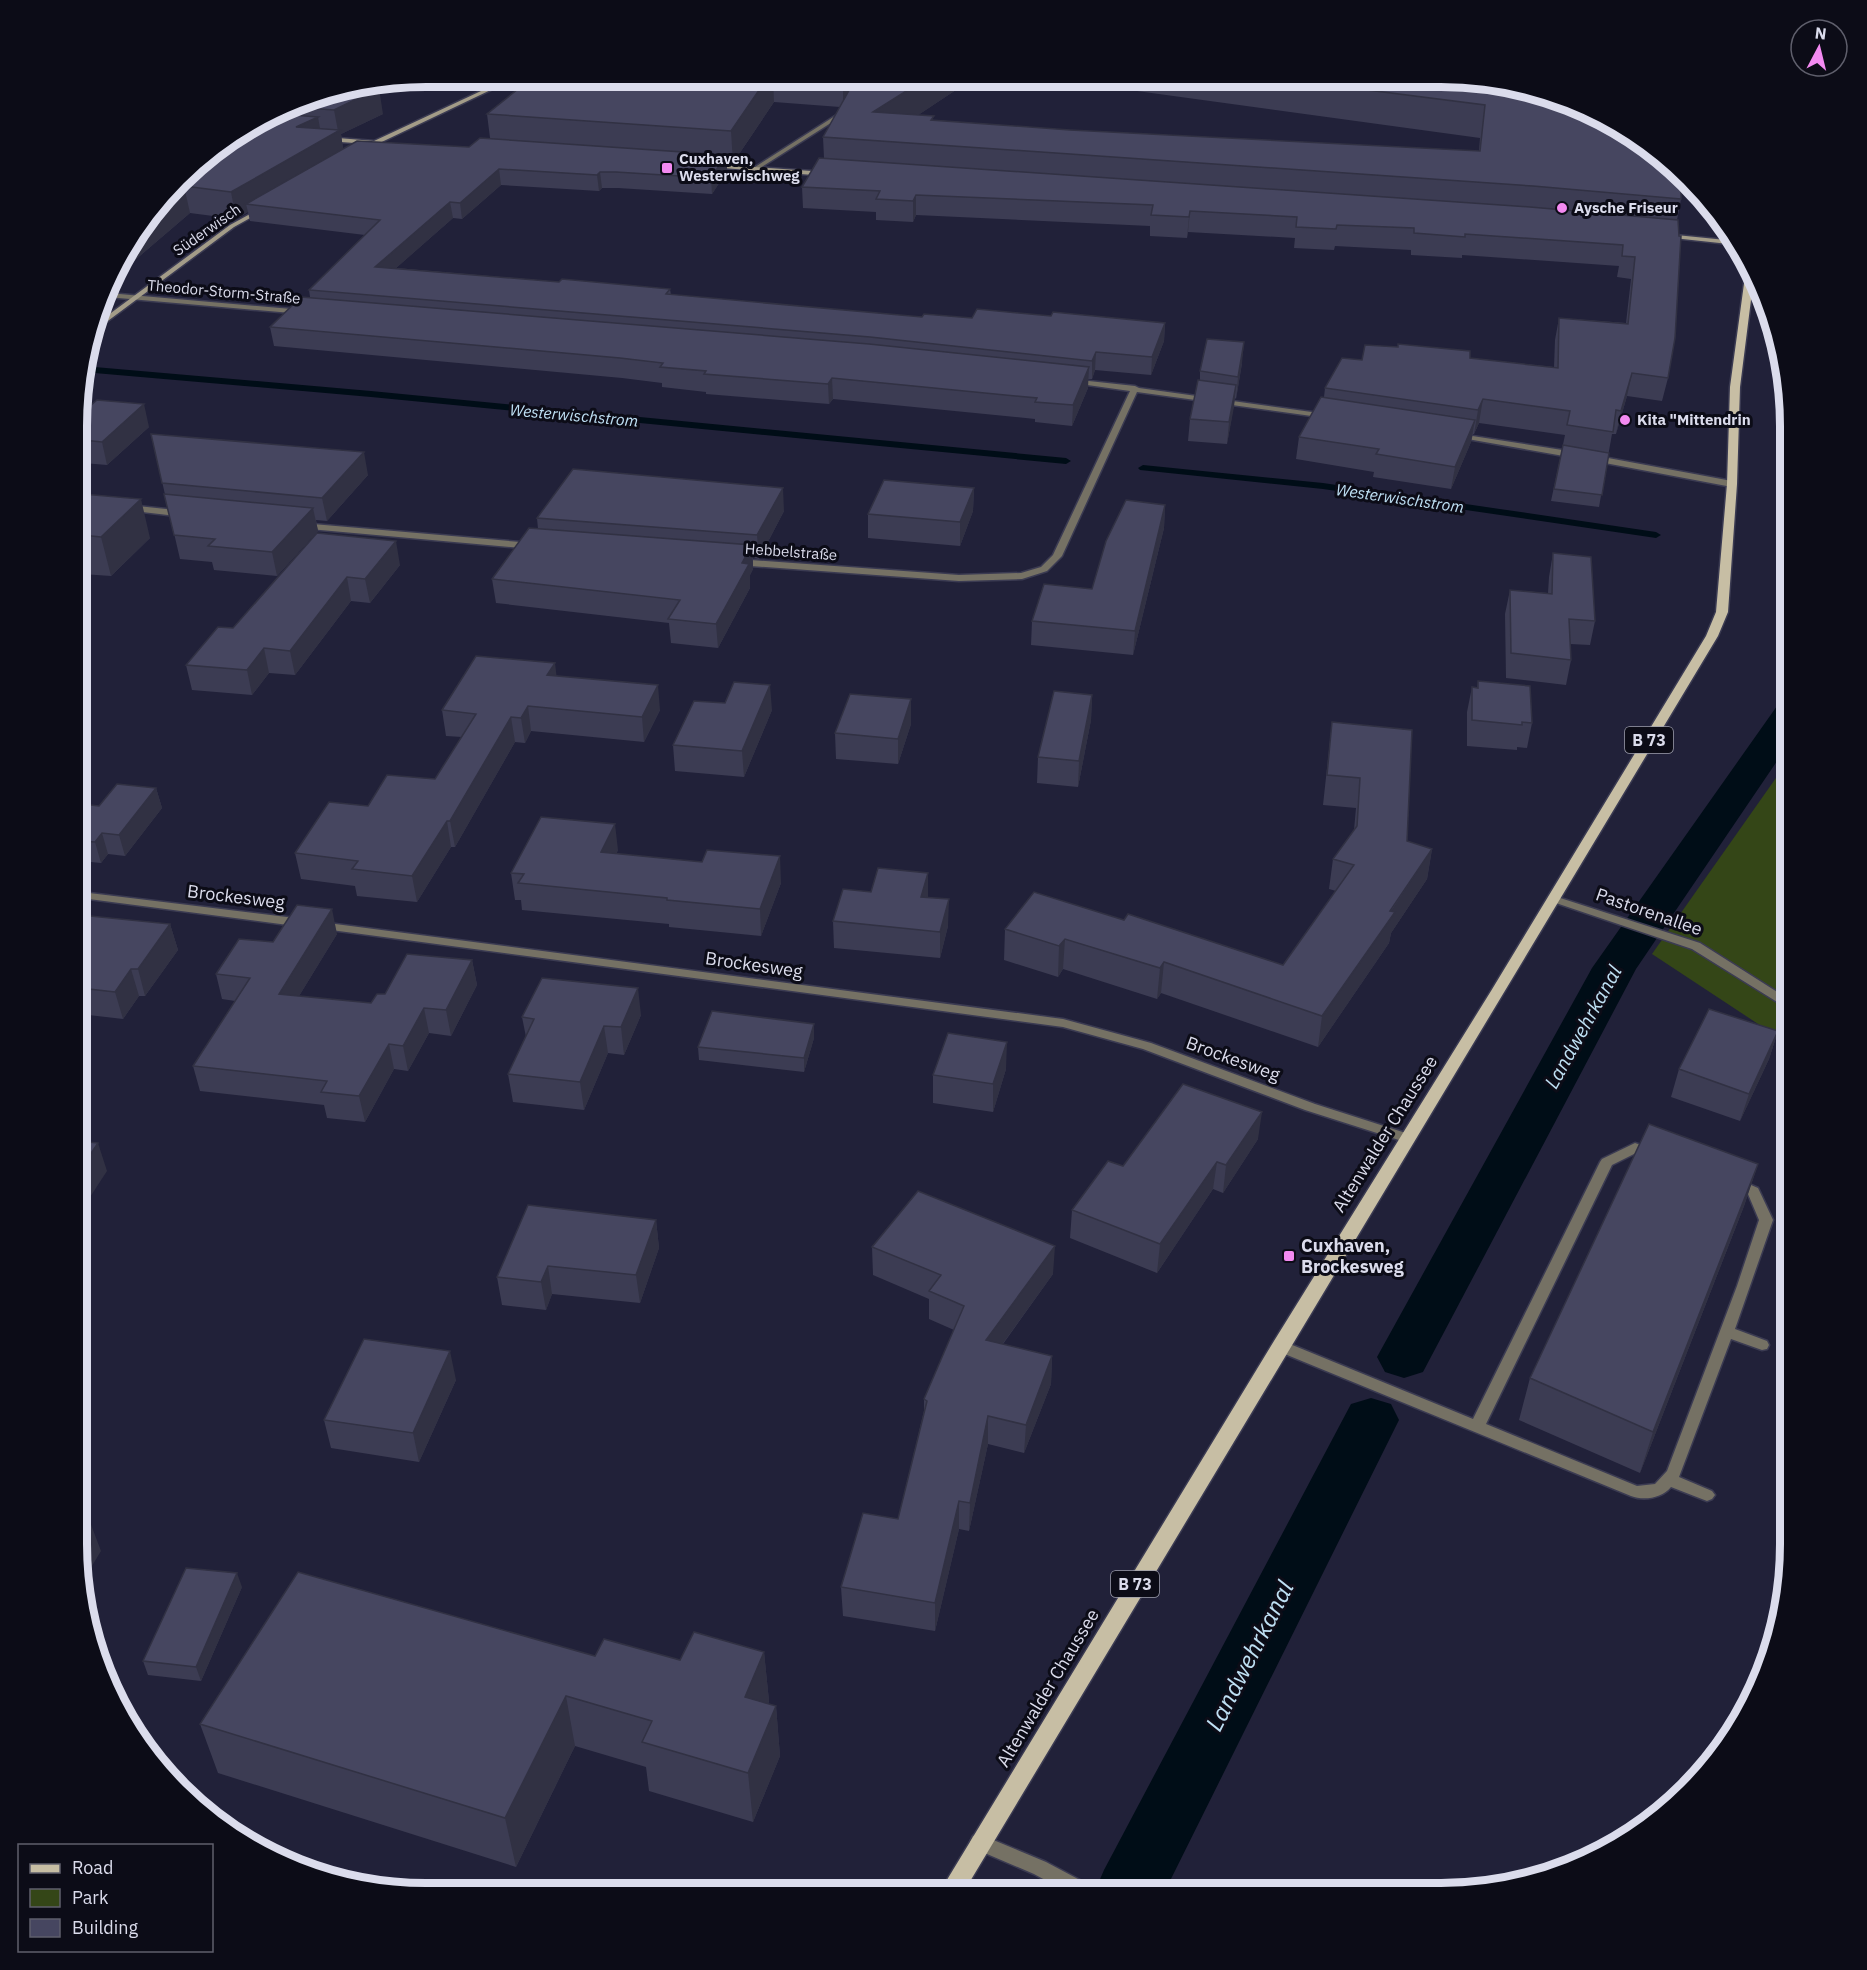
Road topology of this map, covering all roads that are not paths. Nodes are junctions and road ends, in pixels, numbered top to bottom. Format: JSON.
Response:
{"nodes":[{"id":1,"x":494,"y":87,"type":"edge"},
{"id":2,"x":855,"y":105,"type":"edge"},
{"id":3,"x":321,"y":139,"type":"edge"},
{"id":4,"x":374,"y":143,"type":"junction"},
{"id":5,"x":394,"y":144,"type":"edge"},
{"id":6,"x":357,"y":152,"type":"edge"},
{"id":7,"x":708,"y":166,"type":"edge"},
{"id":8,"x":755,"y":169,"type":"junction"},
{"id":9,"x":837,"y":175,"type":"edge"},
{"id":10,"x":268,"y":206,"type":"edge"},
{"id":11,"x":1660,"y":236,"type":"edge"},
{"id":12,"x":1726,"y":242,"type":"edge"},
{"id":13,"x":1748,"y":283,"type":"edge"},
{"id":14,"x":113,"y":296,"type":"edge"},
{"id":15,"x":136,"y":298,"type":"junction"},
{"id":16,"x":314,"y":313,"type":"edge"},
{"id":17,"x":104,"y":322,"type":"edge"},
{"id":18,"x":1065,"y":380,"type":"edge"},
{"id":19,"x":1135,"y":388,"type":"junction"},
{"id":20,"x":1335,"y":417,"type":"edge"},
{"id":21,"x":1449,"y":434,"type":"edge"},
{"id":22,"x":1731,"y":484,"type":"junction"},
{"id":23,"x":117,"y":507,"type":"edge"},
{"id":24,"x":198,"y":515,"type":"edge"},
{"id":25,"x":290,"y":525,"type":"edge"},
{"id":26,"x":544,"y":548,"type":"edge"},
{"id":27,"x":727,"y":561,"type":"edge"},
{"id":28,"x":87,"y":896,"type":"edge"},
{"id":29,"x":1554,"y":899,"type":"junction"},
{"id":30,"x":1780,"y":1000,"type":"edge"},
{"id":31,"x":1407,"y":1138,"type":"junction"},
{"id":32,"x":1669,"y":1159,"type":"edge"},
{"id":33,"x":1725,"y":1178,"type":"edge"},
{"id":34,"x":1726,"y":1332,"type":"junction"},
{"id":35,"x":1762,"y":1345,"type":"dead end"},
{"id":36,"x":1280,"y":1346,"type":"junction"},
{"id":37,"x":1477,"y":1427,"type":"junction"},
{"id":38,"x":1668,"y":1479,"type":"junction"},
{"id":39,"x":1707,"y":1495,"type":"dead end"},
{"id":40,"x":979,"y":1842,"type":"junction"},
{"id":41,"x":956,"y":1883,"type":"edge"},
{"id":42,"x":1068,"y":1883,"type":"edge"}],
"edges":[{"from":1,"to":4,"type":"street"},
{"from":2,"to":8,"type":"street"},
{"from":3,"to":4,"type":"street"},
{"from":4,"to":5,"type":"street"},
{"from":4,"to":6,"type":"street"},
{"from":7,"to":8,"type":"street"},
{"from":8,"to":9,"type":"street"},
{"from":10,"to":15,"type":"street","name":"Süderwisch"},
{"from":11,"to":12,"type":"street"},
{"from":13,"to":22,"type":"main road","number":"B 73"},
{"from":14,"to":15,"type":"street","name":"Theodor-Storm-Straße"},
{"from":15,"to":16,"type":"street","name":"Theodor-Storm-Straße"},
{"from":15,"to":17,"type":"street","name":"Süderwisch"},
{"from":18,"to":19,"type":"street"},
{"from":19,"to":20,"type":"street"},
{"from":19,"to":27,"type":"street","name":"Hebbelstraße"},
{"from":21,"to":22,"type":"street"},
{"from":22,"to":29,"type":"main road","name":"Altenwalder Chaussee","number":"B 73"},
{"from":23,"to":24,"type":"street"},
{"from":25,"to":26,"type":"street"},
{"from":28,"to":31,"type":"street","name":"Brockesweg"},
{"from":29,"to":30,"type":"street","name":"Pastorenallee"},
{"from":29,"to":31,"type":"main road","name":"Altenwalder Chaussee","number":"B 73"},
{"from":31,"to":36,"type":"main road","name":"Altenwalder Chaussee","number":"B 73"},
{"from":32,"to":37,"type":"street"},
{"from":33,"to":34,"type":"street"},
{"from":34,"to":35,"type":"street"},
{"from":34,"to":38,"type":"street"},
{"from":36,"to":37,"type":"street"},
{"from":36,"to":40,"type":"main road","name":"Altenwalder Chaussee","number":"B 73"},
{"from":37,"to":38,"type":"street"},
{"from":38,"to":39,"type":"street"},
{"from":40,"to":41,"type":"main road","name":"Altenwalder Chaussee","number":"B 73"},
{"from":40,"to":42,"type":"street"}]}
